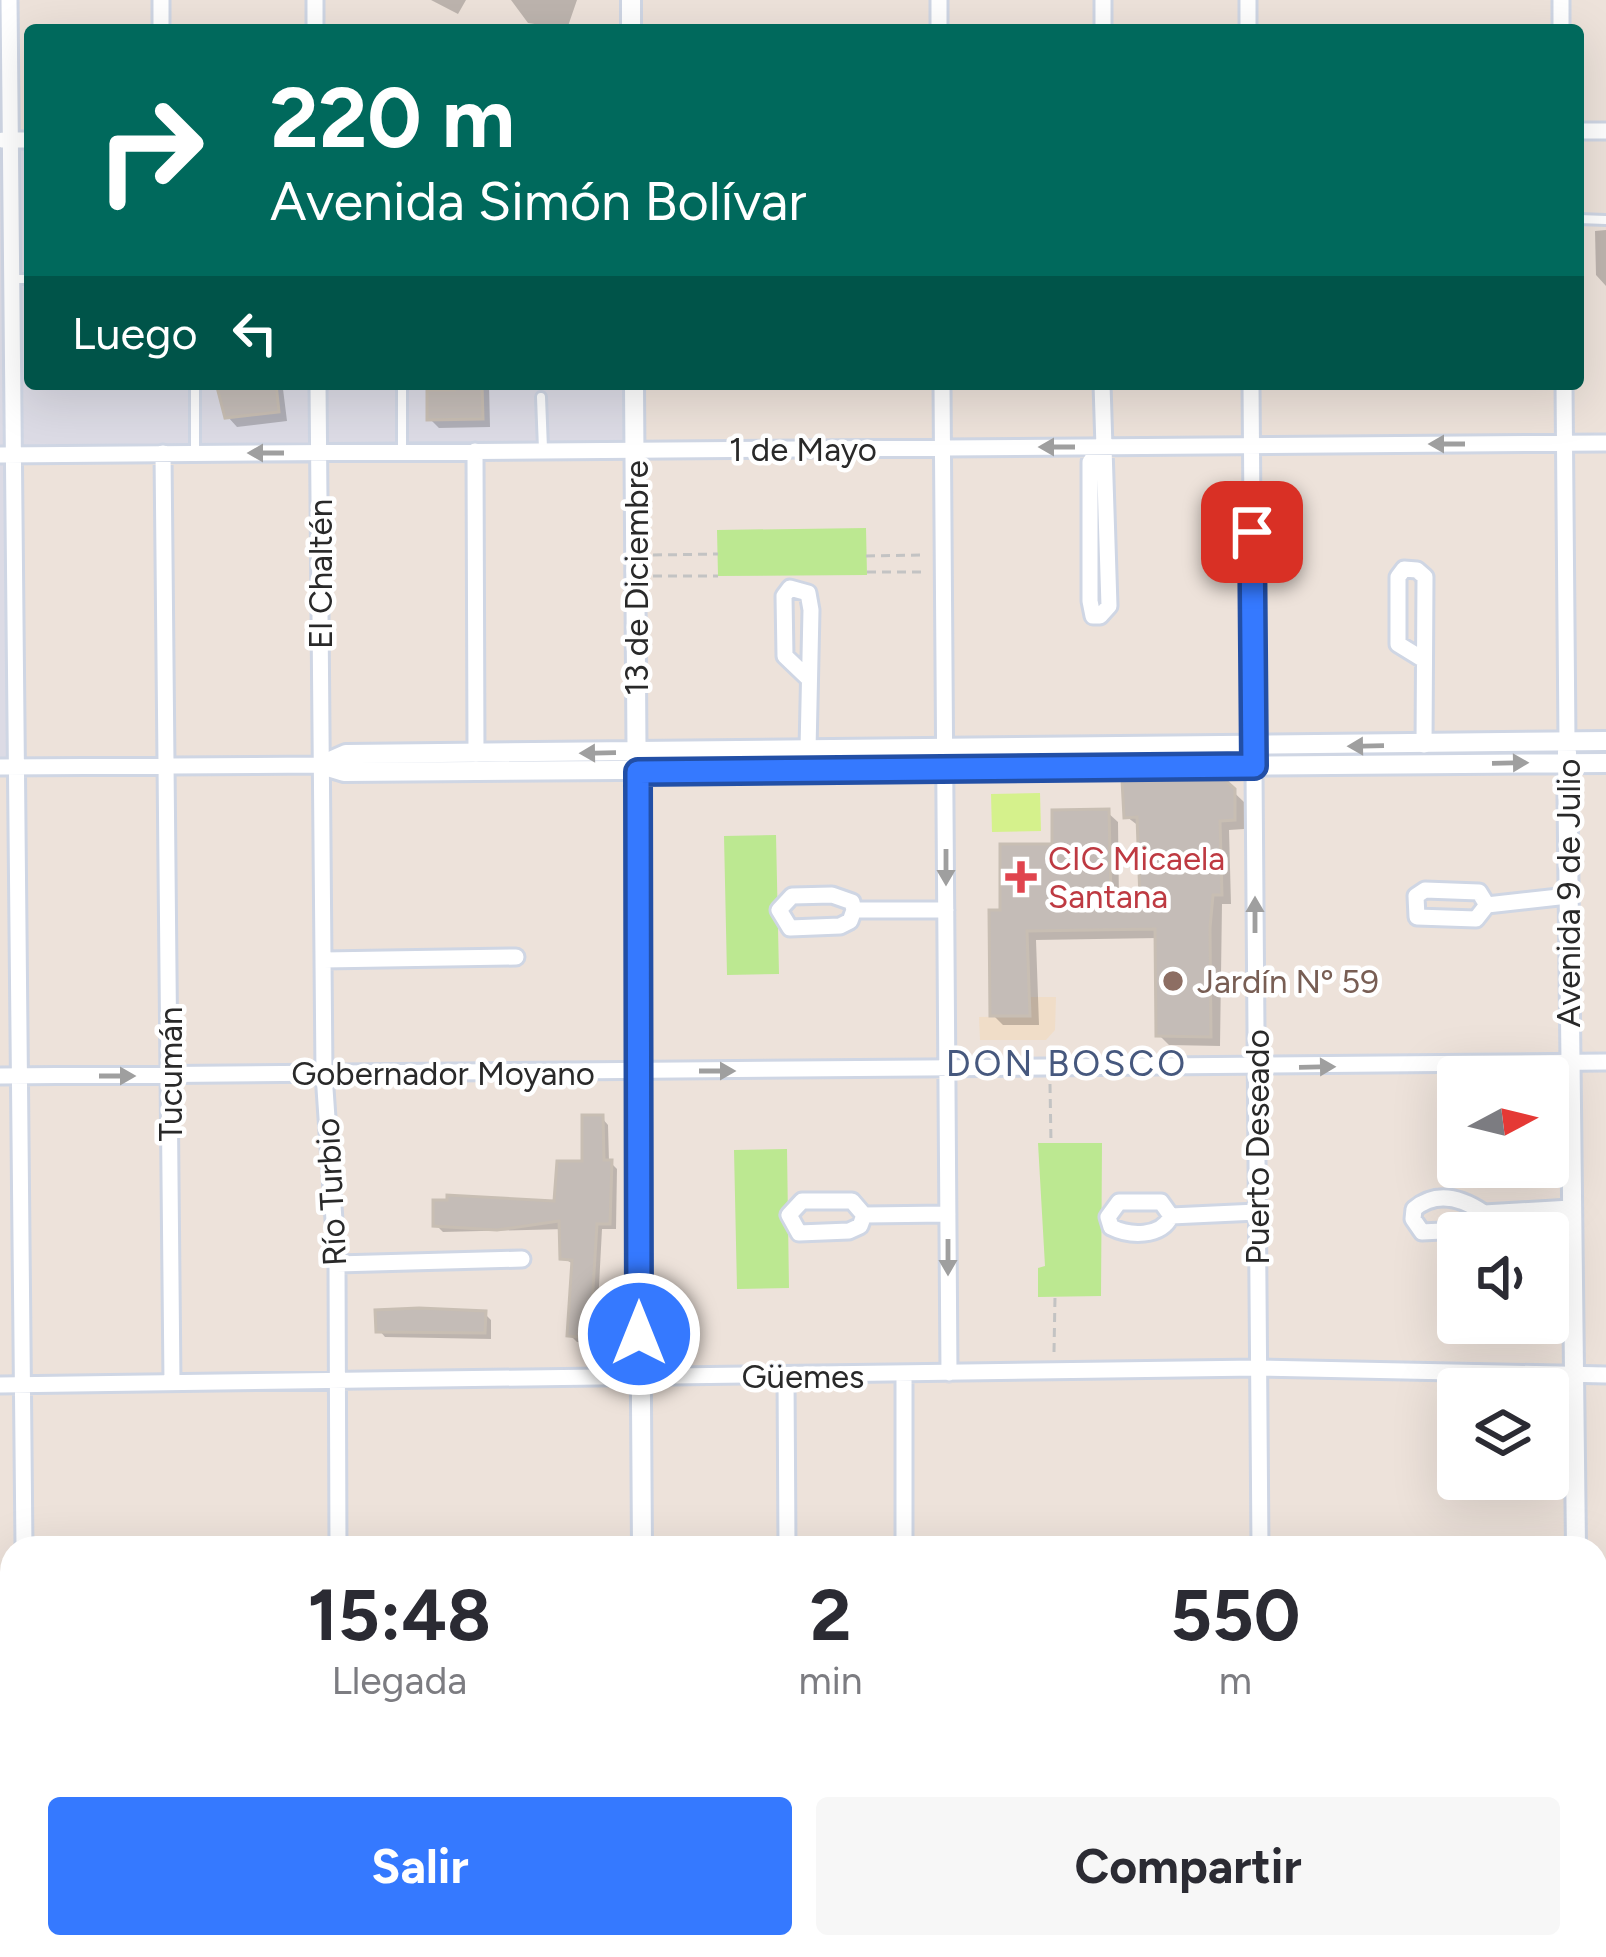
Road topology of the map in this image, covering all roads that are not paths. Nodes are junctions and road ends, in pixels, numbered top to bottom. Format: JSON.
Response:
{"nodes":[{"id":1,"x":9,"y":0,"type":"edge"},
{"id":2,"x":5,"y":140,"type":"edge"},
{"id":3,"x":11,"y":279,"type":"junction"},
{"id":4,"x":24,"y":279,"type":"edge"},
{"id":5,"x":195,"y":390,"type":"edge"},
{"id":6,"x":318,"y":390,"type":"edge"},
{"id":7,"x":402,"y":390,"type":"edge"},
{"id":8,"x":634,"y":390,"type":"edge"},
{"id":9,"x":942,"y":390,"type":"edge"},
{"id":10,"x":1102,"y":390,"type":"edge"},
{"id":11,"x":1251,"y":390,"type":"edge"},
{"id":12,"x":1564,"y":390,"type":"edge"},
{"id":13,"x":542,"y":397,"type":"dead end"},
{"id":14,"x":1564,"y":443,"type":"junction"},
{"id":15,"x":1606,"y":443,"type":"edge"},
{"id":16,"x":1101,"y":446,"type":"junction"},
{"id":17,"x":1252,"y":446,"type":"junction"},
{"id":18,"x":943,"y":448,"type":"junction"},
{"id":19,"x":635,"y":450,"type":"junction"},
{"id":20,"x":475,"y":451,"type":"junction"},
{"id":21,"x":543,"y":451,"type":"junction"},
{"id":22,"x":319,"y":452,"type":"junction"},
{"id":23,"x":402,"y":452,"type":"junction"},
{"id":24,"x":163,"y":453,"type":"junction"},
{"id":25,"x":195,"y":454,"type":"junction"},
{"id":26,"x":6,"y":455,"type":"edge"},
{"id":27,"x":1424,"y":660,"type":"junction"},
{"id":28,"x":808,"y":678,"type":"junction"},
{"id":29,"x":1567,"y":741,"type":"junction"},
{"id":30,"x":1606,"y":741,"type":"edge"},
{"id":31,"x":1424,"y":745,"type":"junction"},
{"id":32,"x":808,"y":750,"type":"junction"},
{"id":33,"x":476,"y":754,"type":"junction"},
{"id":34,"x":1254,"y":756,"type":"junction"},
{"id":35,"x":945,"y":759,"type":"junction"},
{"id":36,"x":638,"y":762,"type":"junction"},
{"id":37,"x":1567,"y":763,"type":"junction"},
{"id":38,"x":1606,"y":763,"type":"edge"},
{"id":39,"x":321,"y":765,"type":"junction"},
{"id":40,"x":168,"y":766,"type":"junction"},
{"id":41,"x":8,"y":767,"type":"edge"},
{"id":42,"x":1568,"y":896,"type":"junction"},
{"id":43,"x":1487,"y":905,"type":"dead end"},
{"id":44,"x":854,"y":910,"type":"dead end"},
{"id":45,"x":946,"y":910,"type":"junction"},
{"id":46,"x":516,"y":958,"type":"dead end"},
{"id":47,"x":323,"y":960,"type":"junction"},
{"id":48,"x":1569,"y":1056,"type":"edge"},
{"id":49,"x":1569,"y":1062,"type":"joint"},
{"id":50,"x":1606,"y":1062,"type":"edge"},
{"id":51,"x":1437,"y":1065,"type":"edge"},
{"id":52,"x":1256,"y":1068,"type":"junction"},
{"id":53,"x":947,"y":1070,"type":"junction"},
{"id":54,"x":640,"y":1072,"type":"junction"},
{"id":55,"x":324,"y":1074,"type":"junction"},
{"id":56,"x":170,"y":1075,"type":"junction"},
{"id":57,"x":0,"y":1076,"type":"edge"},
{"id":58,"x":18,"y":1076,"type":"junction"},
{"id":59,"x":1570,"y":1208,"type":"junction"},
{"id":60,"x":1257,"y":1212,"type":"junction"},
{"id":61,"x":1501,"y":1212,"type":"edge"},
{"id":62,"x":948,"y":1214,"type":"junction"},
{"id":63,"x":864,"y":1215,"type":"dead end"},
{"id":64,"x":1171,"y":1216,"type":"dead end"},
{"id":65,"x":522,"y":1259,"type":"dead end"},
{"id":66,"x":337,"y":1264,"type":"junction"},
{"id":67,"x":1258,"y":1368,"type":"junction"},
{"id":68,"x":949,"y":1373,"type":"junction"},
{"id":69,"x":1574,"y":1375,"type":"junction"},
{"id":70,"x":1606,"y":1375,"type":"edge"},
{"id":71,"x":786,"y":1376,"type":"junction"},
{"id":72,"x":904,"y":1376,"type":"junction"},
{"id":73,"x":639,"y":1377,"type":"junction"},
{"id":74,"x":337,"y":1380,"type":"junction"},
{"id":75,"x":172,"y":1383,"type":"junction"},
{"id":76,"x":0,"y":1385,"type":"edge"},
{"id":77,"x":21,"y":1385,"type":"junction"},
{"id":78,"x":24,"y":1536,"type":"edge"},
{"id":79,"x":338,"y":1536,"type":"edge"},
{"id":80,"x":642,"y":1536,"type":"edge"},
{"id":81,"x":787,"y":1536,"type":"edge"},
{"id":82,"x":904,"y":1536,"type":"edge"},
{"id":83,"x":1261,"y":1536,"type":"edge"},
{"id":84,"x":1576,"y":1536,"type":"edge"}],
"edges":[{"from":1,"to":2,"type":"street"},
{"from":2,"to":3,"type":"street"},
{"from":3,"to":4,"type":"lane"},
{"from":3,"to":26,"type":"street"},
{"from":5,"to":25,"type":"lane"},
{"from":6,"to":22,"type":"street","name":"El Chaltén"},
{"from":7,"to":23,"type":"lane"},
{"from":8,"to":19,"type":"street","name":"13 de Diciembre"},
{"from":9,"to":18,"type":"street"},
{"from":10,"to":16,"type":"street"},
{"from":11,"to":17,"type":"street","name":"Puerto Deseado"},
{"from":12,"to":14,"type":"street"},
{"from":13,"to":21,"type":"lane"},
{"from":14,"to":15,"type":"street","name":"1 de Mayo"},
{"from":14,"to":17,"type":"street","name":"1 de Mayo","one_way":true},
{"from":14,"to":29,"type":"street"},
{"from":16,"to":16,"type":"street"},
{"from":16,"to":17,"type":"street","name":"1 de Mayo"},
{"from":16,"to":18,"type":"street","name":"1 de Mayo","one_way":true},
{"from":17,"to":34,"type":"street","name":"Puerto Deseado"},
{"from":18,"to":19,"type":"street","name":"1 de Mayo"},
{"from":18,"to":35,"type":"street"},
{"from":19,"to":21,"type":"street","name":"1 de Mayo"},
{"from":19,"to":36,"type":"street","name":"13 de Diciembre"},
{"from":20,"to":21,"type":"street","name":"1 de Mayo"},
{"from":20,"to":23,"type":"street","name":"1 de Mayo"},
{"from":20,"to":33,"type":"street"},
{"from":22,"to":23,"type":"street","name":"1 de Mayo"},
{"from":22,"to":25,"type":"street","name":"1 de Mayo","one_way":true},
{"from":22,"to":39,"type":"street","name":"El Chaltén"},
{"from":24,"to":25,"type":"street","name":"1 de Mayo"},
{"from":24,"to":26,"type":"street","name":"1 de Mayo"},
{"from":24,"to":40,"type":"street","name":"Tucumán"},
{"from":26,"to":41,"type":"street"},
{"from":27,"to":27,"type":"street"},
{"from":27,"to":31,"type":"street"},
{"from":28,"to":28,"type":"street"},
{"from":28,"to":32,"type":"street"},
{"from":29,"to":30,"type":"street"},
{"from":29,"to":31,"type":"street"},
{"from":29,"to":37,"type":"street","name":"Avenida 9 de Julio"},
{"from":31,"to":34,"type":"street","one_way":true},
{"from":32,"to":35,"type":"street"},
{"from":32,"to":36,"type":"street"},
{"from":36,"to":33,"type":"street","one_way":true},
{"from":33,"to":39,"type":"street"},
{"from":34,"to":35,"type":"street"},
{"from":34,"to":37,"type":"street","one_way":true},
{"from":52,"to":34,"type":"street","name":"Puerto Deseado","one_way":true},
{"from":35,"to":36,"type":"street"},
{"from":35,"to":45,"type":"street","one_way":true},
{"from":36,"to":39,"type":"street"},
{"from":36,"to":54,"type":"street","name":"13 de Diciembre"},
{"from":37,"to":38,"type":"street"},
{"from":37,"to":42,"type":"street","name":"Avenida 9 de Julio"},
{"from":39,"to":40,"type":"street"},
{"from":39,"to":47,"type":"street","name":"Río Turbio"},
{"from":40,"to":41,"type":"street"},
{"from":40,"to":56,"type":"street","name":"Tucumán"},
{"from":41,"to":58,"type":"street"},
{"from":42,"to":43,"type":"street"},
{"from":42,"to":48,"type":"street","name":"Avenida 9 de Julio"},
{"from":44,"to":45,"type":"street"},
{"from":45,"to":53,"type":"street"},
{"from":46,"to":47,"type":"street"},
{"from":47,"to":55,"type":"street","name":"Río Turbio"},
{"from":49,"to":50,"type":"street","name":"Gobernador Moyano"},
{"from":49,"to":59,"type":"street","name":"Avenida 9 de Julio"},
{"from":52,"to":51,"type":"street","name":"Gobernador Moyano","one_way":true},
{"from":52,"to":53,"type":"street","name":"Gobernador Moyano"},
{"from":52,"to":60,"type":"street","name":"Puerto Deseado"},
{"from":54,"to":53,"type":"street","name":"Gobernador Moyano","one_way":true},
{"from":53,"to":62,"type":"street"},
{"from":54,"to":55,"type":"street","name":"Gobernador Moyano"},
{"from":54,"to":73,"type":"street","name":"13 de Diciembre"},
{"from":55,"to":56,"type":"street","name":"Gobernador Moyano"},
{"from":55,"to":66,"type":"street","name":"Río Turbio"},
{"from":58,"to":56,"type":"street","name":"Gobernador Moyano","one_way":true},
{"from":56,"to":75,"type":"street","name":"Tucumán"},
{"from":57,"to":58,"type":"street","name":"Gobernador Moyano"},
{"from":58,"to":77,"type":"street"},
{"from":59,"to":61,"type":"street"},
{"from":59,"to":69,"type":"street","name":"Avenida 9 de Julio"},
{"from":60,"to":64,"type":"street"},
{"from":60,"to":67,"type":"street","name":"Puerto Deseado"},
{"from":62,"to":63,"type":"street"},
{"from":62,"to":68,"type":"street","one_way":true},
{"from":65,"to":66,"type":"street"},
{"from":66,"to":74,"type":"street","name":"Río Turbio"},
{"from":67,"to":68,"type":"street","name":"Güemes"},
{"from":67,"to":69,"type":"street","name":"Güemes"},
{"from":67,"to":83,"type":"street","name":"Puerto Deseado"},
{"from":68,"to":72,"type":"street","name":"Güemes"},
{"from":69,"to":70,"type":"street","name":"Güemes"},
{"from":69,"to":84,"type":"street","name":"Avenida 9 de Julio"},
{"from":71,"to":72,"type":"street","name":"Güemes"},
{"from":71,"to":73,"type":"street","name":"Güemes"},
{"from":71,"to":81,"type":"street"},
{"from":72,"to":82,"type":"street"},
{"from":73,"to":74,"type":"street","name":"Güemes"},
{"from":73,"to":80,"type":"street","name":"13 de Diciembre"},
{"from":74,"to":75,"type":"street","name":"Güemes"},
{"from":74,"to":79,"type":"street","name":"Río Turbio"},
{"from":75,"to":77,"type":"street","name":"Güemes"},
{"from":76,"to":77,"type":"street","name":"Güemes"},
{"from":77,"to":78,"type":"street"}]}
